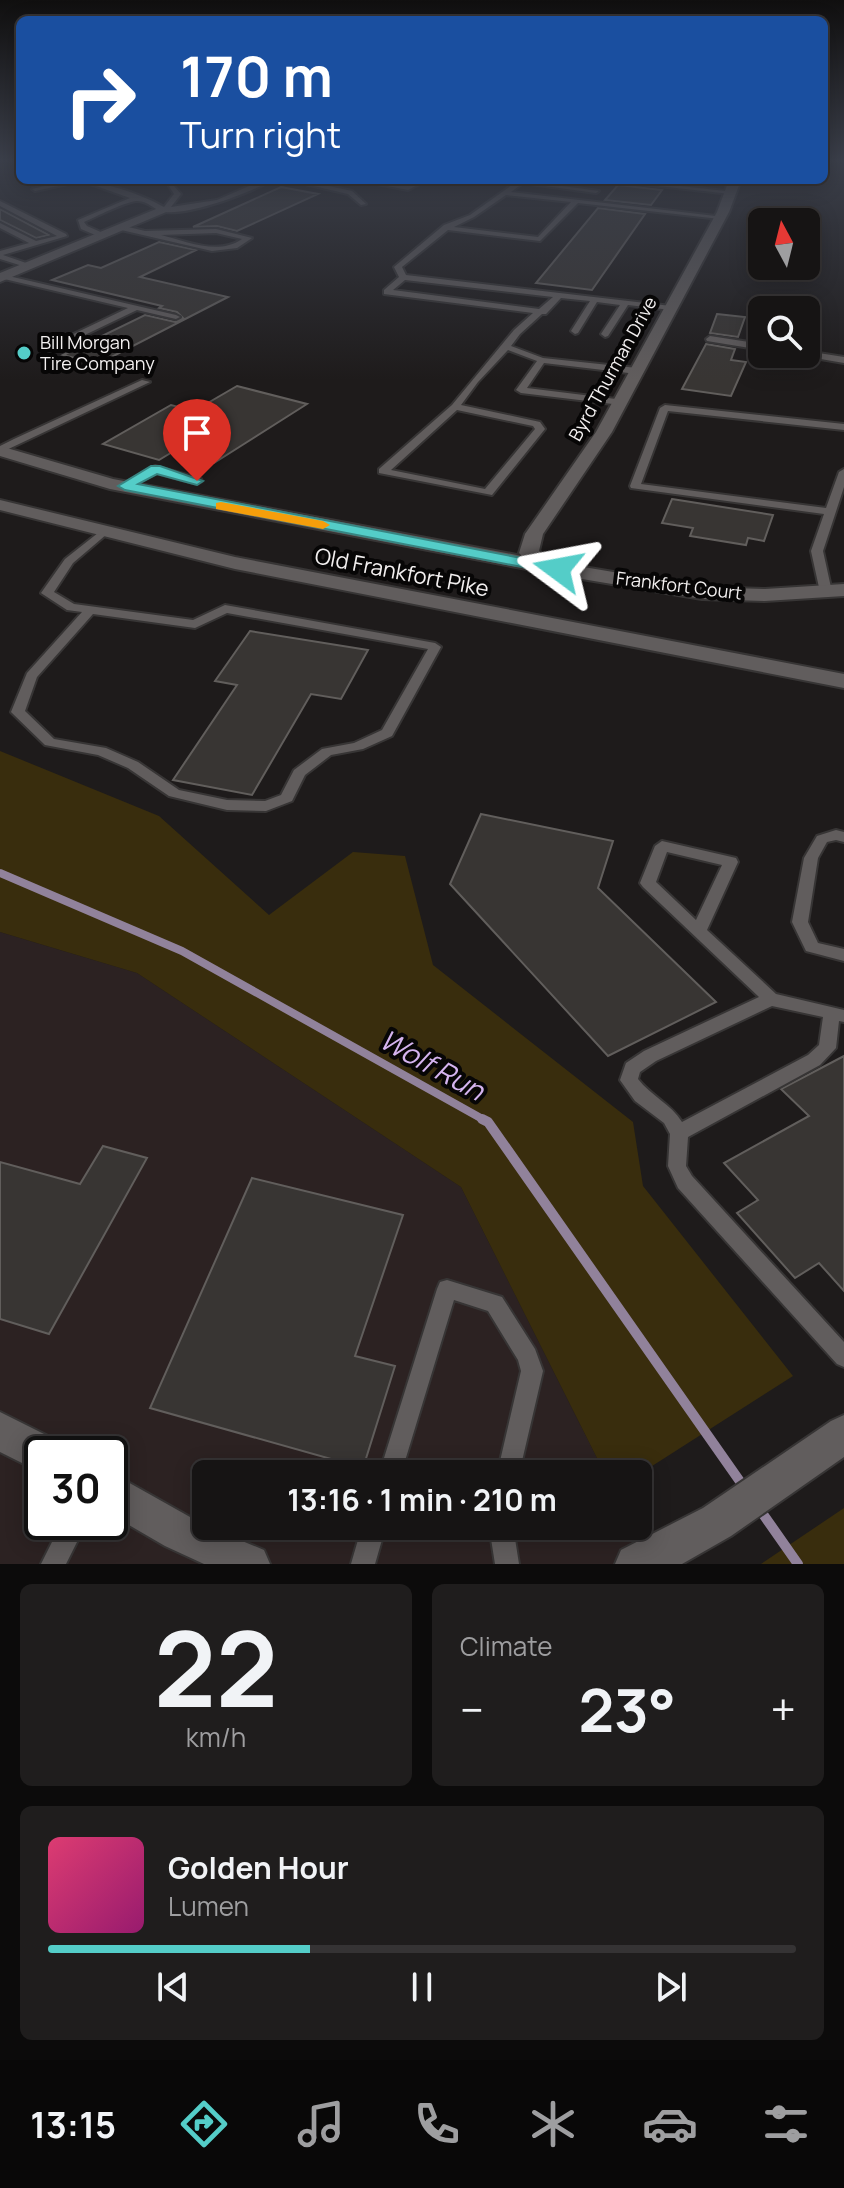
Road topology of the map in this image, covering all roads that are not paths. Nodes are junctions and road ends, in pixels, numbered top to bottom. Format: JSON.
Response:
{"nodes":[{"id":1,"x":17,"y":234,"type":"edge"},
{"id":2,"x":59,"y":234,"type":"edge"},
{"id":3,"x":149,"y":234,"type":"edge"},
{"id":4,"x":230,"y":234,"type":"edge"},
{"id":5,"x":438,"y":234,"type":"edge"},
{"id":6,"x":501,"y":234,"type":"edge"},
{"id":7,"x":545,"y":234,"type":"edge"},
{"id":8,"x":711,"y":234,"type":"edge"},
{"id":9,"x":100,"y":235,"type":"edge"},
{"id":10,"x":35,"y":244,"type":"junction"},
{"id":11,"x":0,"y":255,"type":"edge"},
{"id":12,"x":26,"y":266,"type":"junction"},
{"id":13,"x":2,"y":277,"type":"edge"},
{"id":14,"x":403,"y":277,"type":"junction"},
{"id":15,"x":559,"y":295,"type":"junction"},
{"id":16,"x":595,"y":299,"type":"junction"},
{"id":17,"x":625,"y":303,"type":"junction"},
{"id":18,"x":135,"y":308,"type":"junction"},
{"id":19,"x":671,"y":308,"type":"junction"},
{"id":20,"x":543,"y":312,"type":"junction"},
{"id":21,"x":176,"y":317,"type":"dead end"},
{"id":22,"x":575,"y":331,"type":"dead end"},
{"id":23,"x":605,"y":334,"type":"dead end"},
{"id":24,"x":710,"y":339,"type":"dead end"},
{"id":25,"x":748,"y":345,"type":"edge"},
{"id":26,"x":506,"y":347,"type":"junction"},
{"id":27,"x":45,"y":351,"type":"dead end"},
{"id":28,"x":820,"y":356,"type":"edge"},
{"id":29,"x":542,"y":360,"type":"junction"},
{"id":30,"x":844,"y":360,"type":"edge"},
{"id":31,"x":637,"y":371,"type":"junction"},
{"id":32,"x":145,"y":382,"type":"dead end"},
{"id":33,"x":621,"y":402,"type":"junction"},
{"id":34,"x":455,"y":407,"type":"junction"},
{"id":35,"x":844,"y":427,"type":"edge"},
{"id":36,"x":0,"y":450,"type":"edge"},
{"id":37,"x":844,"y":472,"type":"edge"},
{"id":38,"x":197,"y":481,"type":"dead end"},
{"id":39,"x":125,"y":486,"type":"junction"},
{"id":40,"x":0,"y":505,"type":"edge"},
{"id":41,"x":830,"y":512,"type":"junction"},
{"id":42,"x":103,"y":532,"type":"junction"},
{"id":43,"x":547,"y":566,"type":"junction"},
{"id":44,"x":835,"y":591,"type":"edge"},
{"id":45,"x":90,"y":610,"type":"junction"},
{"id":46,"x":844,"y":681,"type":"edge"},
{"id":47,"x":844,"y":837,"type":"edge"},
{"id":48,"x":699,"y":931,"type":"junction"},
{"id":49,"x":844,"y":955,"type":"edge"},
{"id":50,"x":771,"y":999,"type":"junction"},
{"id":51,"x":838,"y":1015,"type":"edge"},
{"id":52,"x":679,"y":1133,"type":"junction"},
{"id":53,"x":844,"y":1357,"type":"edge"},
{"id":54,"x":0,"y":1431,"type":"edge"},
{"id":55,"x":844,"y":1434,"type":"edge"},
{"id":56,"x":24,"y":1444,"type":"edge"},
{"id":57,"x":394,"y":1460,"type":"edge"},
{"id":58,"x":511,"y":1460,"type":"edge"},
{"id":59,"x":128,"y":1502,"type":"edge"},
{"id":60,"x":66,"y":1540,"type":"edge"},
{"id":61,"x":370,"y":1540,"type":"edge"},
{"id":62,"x":503,"y":1540,"type":"edge"},
{"id":63,"x":53,"y":1564,"type":"edge"},
{"id":64,"x":250,"y":1564,"type":"edge"},
{"id":65,"x":363,"y":1564,"type":"edge"},
{"id":66,"x":507,"y":1564,"type":"edge"},
{"id":67,"x":635,"y":1564,"type":"edge"}],
"edges":[{"from":1,"to":10,"type":"lane"},
{"from":2,"to":10,"type":"lane"},
{"from":3,"to":4,"type":"lane"},
{"from":5,"to":14,"type":"lane"},
{"from":6,"to":7,"type":"lane"},
{"from":8,"to":19,"type":"street","name":"Byrd Thurman Drive"},
{"from":9,"to":12,"type":"street"},
{"from":10,"to":11,"type":"lane"},
{"from":11,"to":12,"type":"lane"},
{"from":12,"to":13,"type":"street"},
{"from":13,"to":18,"type":"lane"},
{"from":14,"to":15,"type":"lane"},
{"from":14,"to":20,"type":"lane"},
{"from":15,"to":16,"type":"lane"},
{"from":15,"to":20,"type":"lane"},
{"from":16,"to":17,"type":"lane"},
{"from":16,"to":22,"type":"lane"},
{"from":17,"to":19,"type":"lane"},
{"from":17,"to":23,"type":"lane"},
{"from":18,"to":21,"type":"lane"},
{"from":18,"to":27,"type":"lane"},
{"from":19,"to":31,"type":"street","name":"Byrd Thurman Drive"},
{"from":20,"to":26,"type":"lane"},
{"from":24,"to":25,"type":"lane"},
{"from":26,"to":29,"type":"lane"},
{"from":26,"to":34,"type":"lane"},
{"from":28,"to":30,"type":"lane"},
{"from":29,"to":31,"type":"lane"},
{"from":29,"to":33,"type":"lane"},
{"from":31,"to":33,"type":"street","name":"Byrd Thurman Drive"},
{"from":32,"to":36,"type":"lane"},
{"from":33,"to":43,"type":"street","name":"Byrd Thurman Drive"},
{"from":34,"to":34,"type":"lane"},
{"from":35,"to":41,"type":"lane"},
{"from":36,"to":39,"type":"street","name":"Frankfort Court"},
{"from":37,"to":41,"type":"lane"},
{"from":38,"to":39,"type":"lane"},
{"from":39,"to":43,"type":"street","name":"Frankfort Court"},
{"from":40,"to":42,"type":"street","name":"Old Frankfort Pike"},
{"from":41,"to":44,"type":"lane"},
{"from":42,"to":45,"type":"lane"},
{"from":42,"to":46,"type":"street","name":"Old Frankfort Pike"},
{"from":43,"to":44,"type":"street","name":"Frankfort Court"},
{"from":45,"to":45,"type":"lane"},
{"from":47,"to":49,"type":"lane"},
{"from":48,"to":48,"type":"lane"},
{"from":48,"to":50,"type":"lane"},
{"from":50,"to":51,"type":"lane"},
{"from":50,"to":52,"type":"lane"},
{"from":51,"to":52,"type":"lane"},
{"from":52,"to":53,"type":"lane"},
{"from":54,"to":56,"type":"street"},
{"from":55,"to":67,"type":"street"},
{"from":57,"to":58,"type":"lane"},
{"from":59,"to":64,"type":"street"},
{"from":60,"to":63,"type":"lane"},
{"from":61,"to":65,"type":"lane"},
{"from":62,"to":66,"type":"lane"}]}
